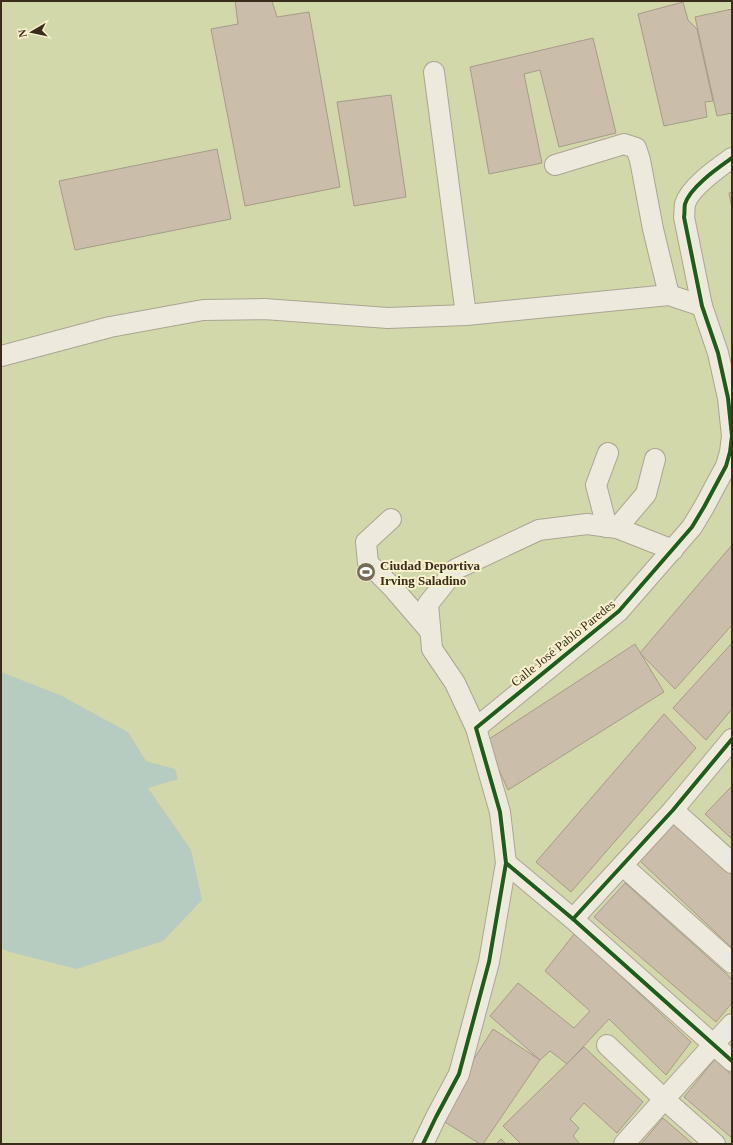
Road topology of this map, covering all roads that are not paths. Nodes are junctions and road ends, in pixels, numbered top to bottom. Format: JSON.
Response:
{"nodes":[{"id":1,"x":434,"y":72,"type":"dead end"},
{"id":2,"x":732,"y":158,"type":"edge"},
{"id":3,"x":555,"y":164,"type":"dead end"},
{"id":4,"x":669,"y":295,"type":"junction"},
{"id":5,"x":702,"y":306,"type":"junction"},
{"id":6,"x":466,"y":315,"type":"junction"},
{"id":7,"x":1,"y":356,"type":"edge"},
{"id":8,"x":732,"y":436,"type":"edge"},
{"id":9,"x":608,"y":454,"type":"dead end"},
{"id":10,"x":655,"y":459,"type":"dead end"},
{"id":11,"x":391,"y":518,"type":"dead end"},
{"id":12,"x":612,"y":528,"type":"junction"},
{"id":13,"x":673,"y":550,"type":"junction"},
{"id":14,"x":430,"y":631,"type":"junction"},
{"id":15,"x":476,"y":728,"type":"junction"},
{"id":16,"x":728,"y":752,"type":"edge"},
{"id":17,"x":673,"y":810,"type":"junction"},
{"id":18,"x":506,"y":863,"type":"junction"},
{"id":19,"x":732,"y":863,"type":"edge"},
{"id":20,"x":623,"y":866,"type":"junction"},
{"id":21,"x":573,"y":919,"type":"junction"},
{"id":22,"x":732,"y":963,"type":"edge"},
{"id":23,"x":732,"y":1024,"type":"edge"},
{"id":24,"x":714,"y":1044,"type":"junction"},
{"id":25,"x":607,"y":1045,"type":"dead end"},
{"id":26,"x":732,"y":1061,"type":"edge"},
{"id":27,"x":664,"y":1099,"type":"junction"},
{"id":28,"x":423,"y":1144,"type":"edge"},
{"id":29,"x":624,"y":1144,"type":"edge"},
{"id":30,"x":715,"y":1144,"type":"edge"}],
"edges":[{"from":1,"to":6,"type":"street"},
{"from":2,"to":5,"type":"street","name":"Calle José Pablo Paredes"},
{"from":3,"to":4,"type":"street"},
{"from":4,"to":5,"type":"street"},
{"from":4,"to":6,"type":"street"},
{"from":5,"to":8,"type":"street","name":"Calle José Pablo Paredes"},
{"from":6,"to":7,"type":"street"},
{"from":8,"to":13,"type":"street","name":"Calle José Pablo Paredes"},
{"from":9,"to":12,"type":"street"},
{"from":10,"to":12,"type":"street"},
{"from":11,"to":14,"type":"street"},
{"from":12,"to":13,"type":"street"},
{"from":12,"to":14,"type":"street"},
{"from":13,"to":15,"type":"street","name":"Calle José Pablo Paredes"},
{"from":14,"to":15,"type":"street"},
{"from":15,"to":18,"type":"street"},
{"from":16,"to":17,"type":"street"},
{"from":17,"to":19,"type":"street"},
{"from":17,"to":20,"type":"street"},
{"from":18,"to":21,"type":"street"},
{"from":18,"to":28,"type":"street"},
{"from":20,"to":21,"type":"street"},
{"from":20,"to":22,"type":"street"},
{"from":21,"to":24,"type":"street"},
{"from":23,"to":24,"type":"street"},
{"from":24,"to":26,"type":"street"},
{"from":24,"to":27,"type":"street"},
{"from":25,"to":27,"type":"street"},
{"from":27,"to":29,"type":"street"},
{"from":27,"to":30,"type":"street"}]}
